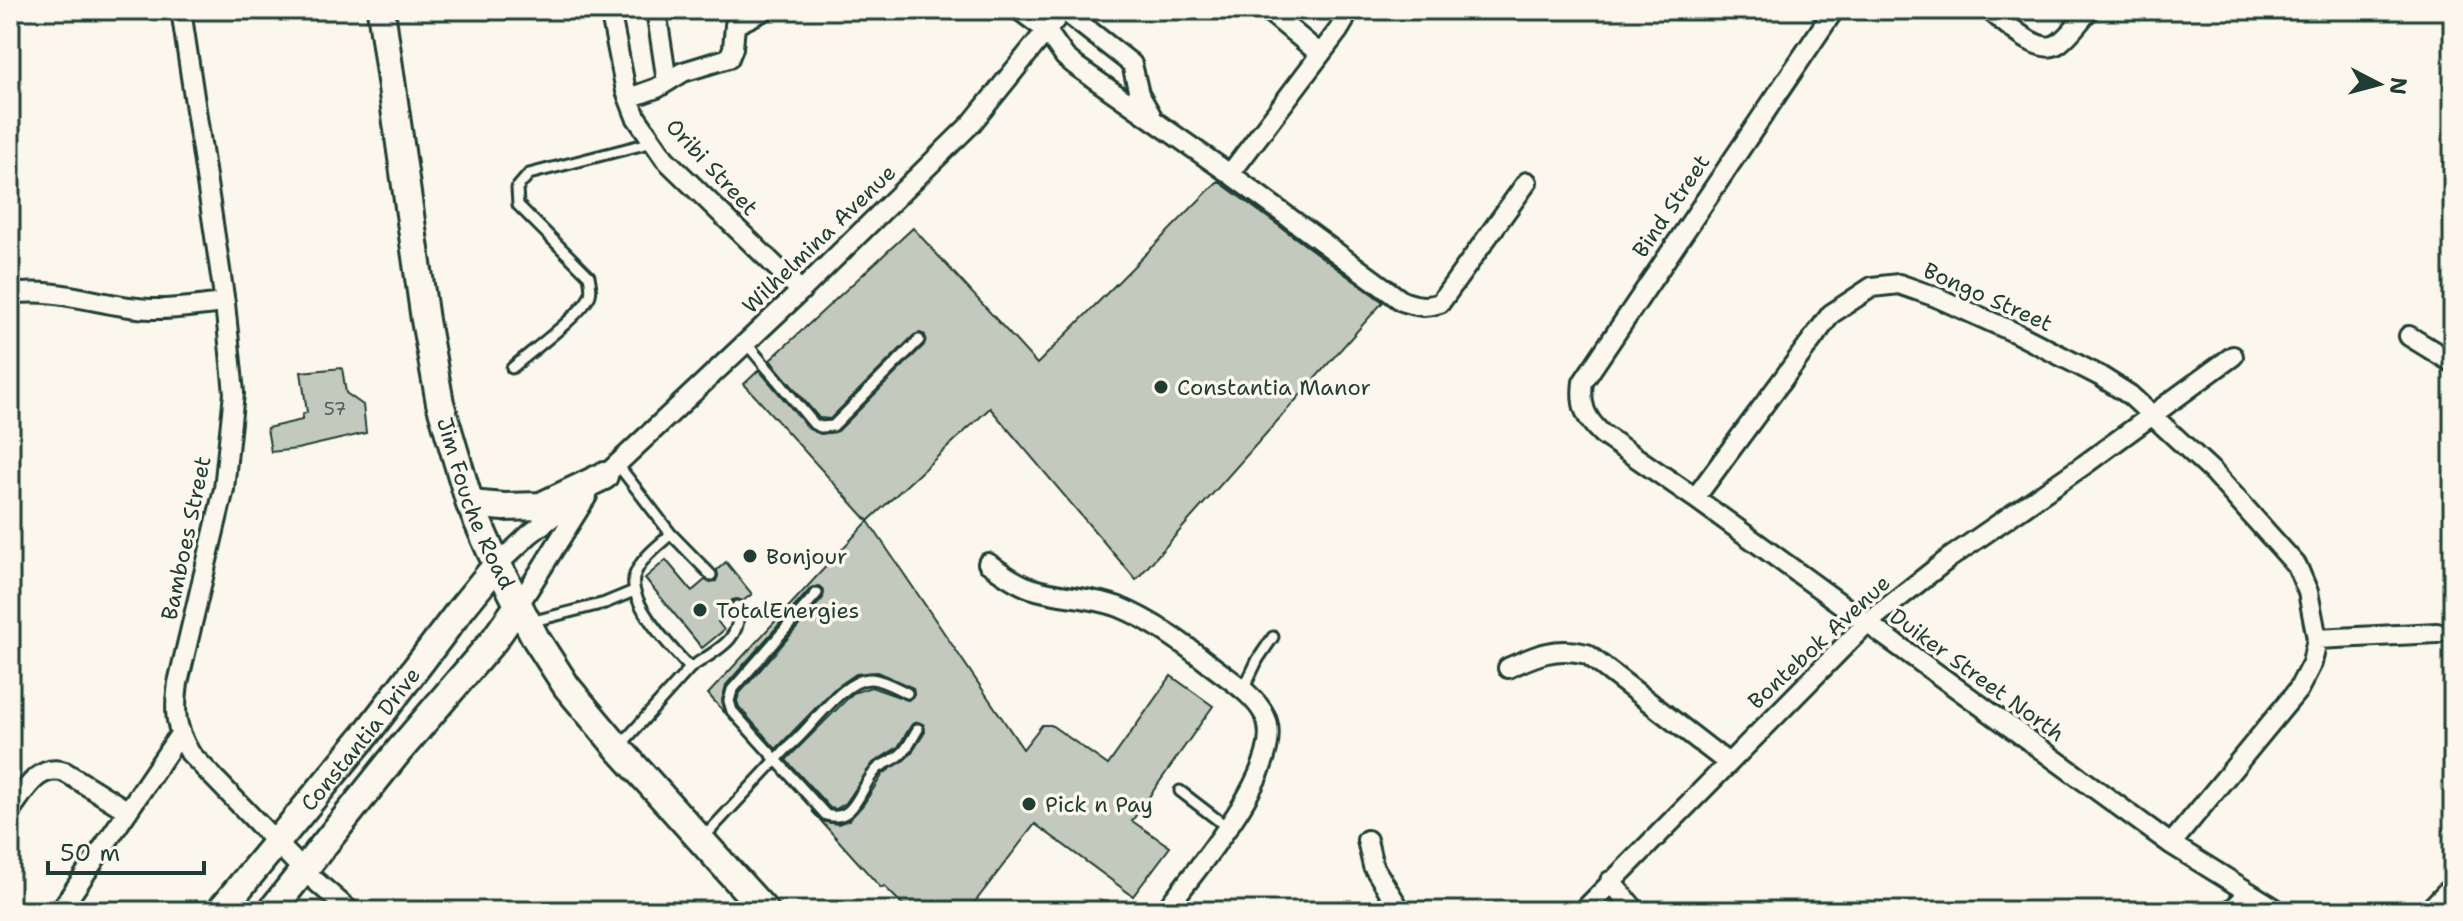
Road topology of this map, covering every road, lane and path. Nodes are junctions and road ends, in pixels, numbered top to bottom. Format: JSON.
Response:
{"nodes":[{"id":1,"x":181,"y":10,"type":"edge"},
{"id":2,"x":381,"y":10,"type":"edge"},
{"id":3,"x":610,"y":10,"type":"edge"},
{"id":4,"x":656,"y":10,"type":"edge"},
{"id":5,"x":765,"y":10,"type":"edge"},
{"id":6,"x":1019,"y":10,"type":"edge"},
{"id":7,"x":1063,"y":10,"type":"edge"},
{"id":8,"x":1267,"y":10,"type":"edge"},
{"id":9,"x":1345,"y":10,"type":"edge"},
{"id":10,"x":1834,"y":10,"type":"edge"},
{"id":11,"x":1989,"y":10,"type":"edge"},
{"id":12,"x":2089,"y":10,"type":"edge"},
{"id":13,"x":1046,"y":30,"type":"junction"},
{"id":14,"x":1320,"y":54,"type":"junction"},
{"id":15,"x":667,"y":82,"type":"junction"},
{"id":16,"x":629,"y":98,"type":"junction"},
{"id":17,"x":1155,"y":120,"type":"junction"},
{"id":18,"x":653,"y":142,"type":"junction"},
{"id":19,"x":1230,"y":174,"type":"junction"},
{"id":20,"x":1527,"y":182,"type":"dead end"},
{"id":21,"x":801,"y":291,"type":"junction"},
{"id":22,"x":10,"y":294,"type":"edge"},
{"id":23,"x":225,"y":303,"type":"junction"},
{"id":24,"x":2409,"y":336,"type":"dead end"},
{"id":25,"x":919,"y":340,"type":"dead end"},
{"id":26,"x":746,"y":343,"type":"junction"},
{"id":27,"x":2233,"y":356,"type":"dead end"},
{"id":28,"x":2453,"y":363,"type":"edge"},
{"id":29,"x":512,"y":368,"type":"dead end"},
{"id":30,"x":2151,"y":416,"type":"junction"},
{"id":31,"x":1602,"y":434,"type":"joint"},
{"id":32,"x":605,"y":476,"type":"junction"},
{"id":33,"x":1695,"y":498,"type":"junction"},
{"id":34,"x":470,"y":504,"type":"junction"},
{"id":35,"x":671,"y":534,"type":"junction"},
{"id":36,"x":988,"y":563,"type":"dead end"},
{"id":37,"x":496,"y":566,"type":"junction"},
{"id":38,"x":711,"y":575,"type":"dead end"},
{"id":39,"x":634,"y":591,"type":"junction"},
{"id":40,"x":817,"y":593,"type":"dead end"},
{"id":41,"x":737,"y":606,"type":"dead end"},
{"id":42,"x":523,"y":615,"type":"junction"},
{"id":43,"x":1866,"y":624,"type":"junction"},
{"id":44,"x":2437,"y":633,"type":"dead end"},
{"id":45,"x":1273,"y":637,"type":"dead end"},
{"id":46,"x":2317,"y":639,"type":"junction"},
{"id":47,"x":690,"y":668,"type":"junction"},
{"id":48,"x":1508,"y":668,"type":"dead end"},
{"id":49,"x":1243,"y":690,"type":"junction"},
{"id":50,"x":907,"y":693,"type":"dead end"},
{"id":51,"x":918,"y":729,"type":"dead end"},
{"id":52,"x":180,"y":734,"type":"junction"},
{"id":53,"x":618,"y":748,"type":"junction"},
{"id":54,"x":777,"y":758,"type":"junction"},
{"id":55,"x":1728,"y":763,"type":"junction"},
{"id":56,"x":1180,"y":791,"type":"dead end"},
{"id":57,"x":10,"y":811,"type":"edge"},
{"id":58,"x":128,"y":811,"type":"junction"},
{"id":59,"x":1227,"y":827,"type":"junction"},
{"id":60,"x":701,"y":840,"type":"junction"},
{"id":61,"x":1367,"y":840,"type":"dead end"},
{"id":62,"x":275,"y":843,"type":"junction"},
{"id":63,"x":2171,"y":844,"type":"junction"},
{"id":64,"x":304,"y":871,"type":"junction"},
{"id":65,"x":1610,"y":881,"type":"junction"},
{"id":66,"x":2453,"y":885,"type":"edge"},
{"id":67,"x":2249,"y":894,"type":"junction"},
{"id":68,"x":60,"y":911,"type":"edge"},
{"id":69,"x":220,"y":911,"type":"edge"},
{"id":70,"x":271,"y":911,"type":"edge"},
{"id":71,"x":350,"y":911,"type":"edge"},
{"id":72,"x":765,"y":911,"type":"edge"},
{"id":73,"x":1165,"y":911,"type":"edge"},
{"id":74,"x":1401,"y":911,"type":"edge"},
{"id":75,"x":1583,"y":911,"type":"edge"},
{"id":76,"x":1636,"y":911,"type":"edge"},
{"id":77,"x":2230,"y":911,"type":"edge"},
{"id":78,"x":2279,"y":911,"type":"edge"},
{"id":79,"x":2428,"y":911,"type":"edge"}],
"edges":[{"from":1,"to":23,"type":"street","name":"Bamboes Street"},
{"from":2,"to":34,"type":"street","name":"Jim Fouche Road"},
{"from":3,"to":16,"type":"street","name":"Oribi Street"},
{"from":4,"to":15,"type":"street"},
{"from":5,"to":15,"type":"street"},
{"from":6,"to":13,"type":"street"},
{"from":7,"to":13,"type":"street","name":"Wilhelmina Avenue"},
{"from":7,"to":17,"type":"street"},
{"from":8,"to":14,"type":"street"},
{"from":9,"to":14,"type":"street"},
{"from":10,"to":31,"type":"street","name":"Bind Street"},
{"from":11,"to":12,"type":"street"},
{"from":13,"to":17,"type":"street"},
{"from":13,"to":21,"type":"street","name":"Wilhelmina Avenue"},
{"from":14,"to":19,"type":"street"},
{"from":15,"to":16,"type":"street"},
{"from":16,"to":18,"type":"street","name":"Oribi Street"},
{"from":17,"to":19,"type":"street"},
{"from":18,"to":21,"type":"street","name":"Oribi Street"},
{"from":18,"to":29,"type":"lane"},
{"from":19,"to":20,"type":"street"},
{"from":21,"to":26,"type":"street","name":"Wilhelmina Avenue"},
{"from":22,"to":23,"type":"street"},
{"from":23,"to":52,"type":"street","name":"Bamboes Street"},
{"from":24,"to":28,"type":"street"},
{"from":25,"to":26,"type":"lane"},
{"from":26,"to":32,"type":"street","name":"Wilhelmina Avenue"},
{"from":27,"to":30,"type":"street","name":"Bontebok Avenue"},
{"from":30,"to":33,"type":"street","name":"Bongo Street"},
{"from":30,"to":43,"type":"street","name":"Bontebok Avenue"},
{"from":30,"to":46,"type":"street","name":"Bongo Street"},
{"from":31,"to":33,"type":"street","name":"Duiker Street North"},
{"from":32,"to":34,"type":"street"},
{"from":32,"to":35,"type":"lane"},
{"from":32,"to":37,"type":"street","name":"Wilhelmina Avenue"},
{"from":32,"to":42,"type":"street","name":"Wilhelmina Avenue"},
{"from":33,"to":43,"type":"street","name":"Duiker Street North"},
{"from":34,"to":37,"type":"street","name":"Jim Fouche Road"},
{"from":35,"to":38,"type":"lane"},
{"from":35,"to":39,"type":"lane"},
{"from":36,"to":49,"type":"street"},
{"from":37,"to":42,"type":"street","name":"Jim Fouche Road"},
{"from":37,"to":62,"type":"street","name":"Constantia Drive"},
{"from":39,"to":42,"type":"lane"},
{"from":39,"to":47,"type":"lane"},
{"from":40,"to":54,"type":"lane"},
{"from":41,"to":47,"type":"lane"},
{"from":42,"to":53,"type":"street","name":"Jim Fouche Road"},
{"from":42,"to":64,"type":"street","name":"Constantia Drive"},
{"from":43,"to":55,"type":"street","name":"Bontebok Avenue"},
{"from":43,"to":63,"type":"street","name":"Duiker Street North"},
{"from":44,"to":46,"type":"street"},
{"from":45,"to":49,"type":"lane"},
{"from":46,"to":63,"type":"street"},
{"from":47,"to":53,"type":"lane"},
{"from":48,"to":55,"type":"street"},
{"from":49,"to":59,"type":"street"},
{"from":50,"to":54,"type":"lane"},
{"from":51,"to":54,"type":"lane"},
{"from":52,"to":58,"type":"street"},
{"from":52,"to":62,"type":"street","name":"Bamboes Street"},
{"from":53,"to":60,"type":"street","name":"Jim Fouche Road"},
{"from":54,"to":60,"type":"lane"},
{"from":55,"to":65,"type":"street","name":"Bontebok Avenue"},
{"from":56,"to":59,"type":"lane"},
{"from":57,"to":58,"type":"street"},
{"from":58,"to":68,"type":"street"},
{"from":59,"to":73,"type":"street"},
{"from":60,"to":72,"type":"street","name":"Jim Fouche Road"},
{"from":61,"to":74,"type":"street"},
{"from":62,"to":64,"type":"street","name":"Bamboes Street"},
{"from":62,"to":69,"type":"street","name":"Constantia Drive"},
{"from":63,"to":67,"type":"street","name":"Duiker Street North"},
{"from":64,"to":70,"type":"street","name":"Constantia Drive"},
{"from":64,"to":71,"type":"street","name":"Bamboes Street"},
{"from":65,"to":75,"type":"street","name":"Bontebok Avenue"},
{"from":65,"to":76,"type":"street"},
{"from":66,"to":79,"type":"street"},
{"from":67,"to":77,"type":"street"},
{"from":67,"to":78,"type":"street","name":"Duiker Street North"}]}
